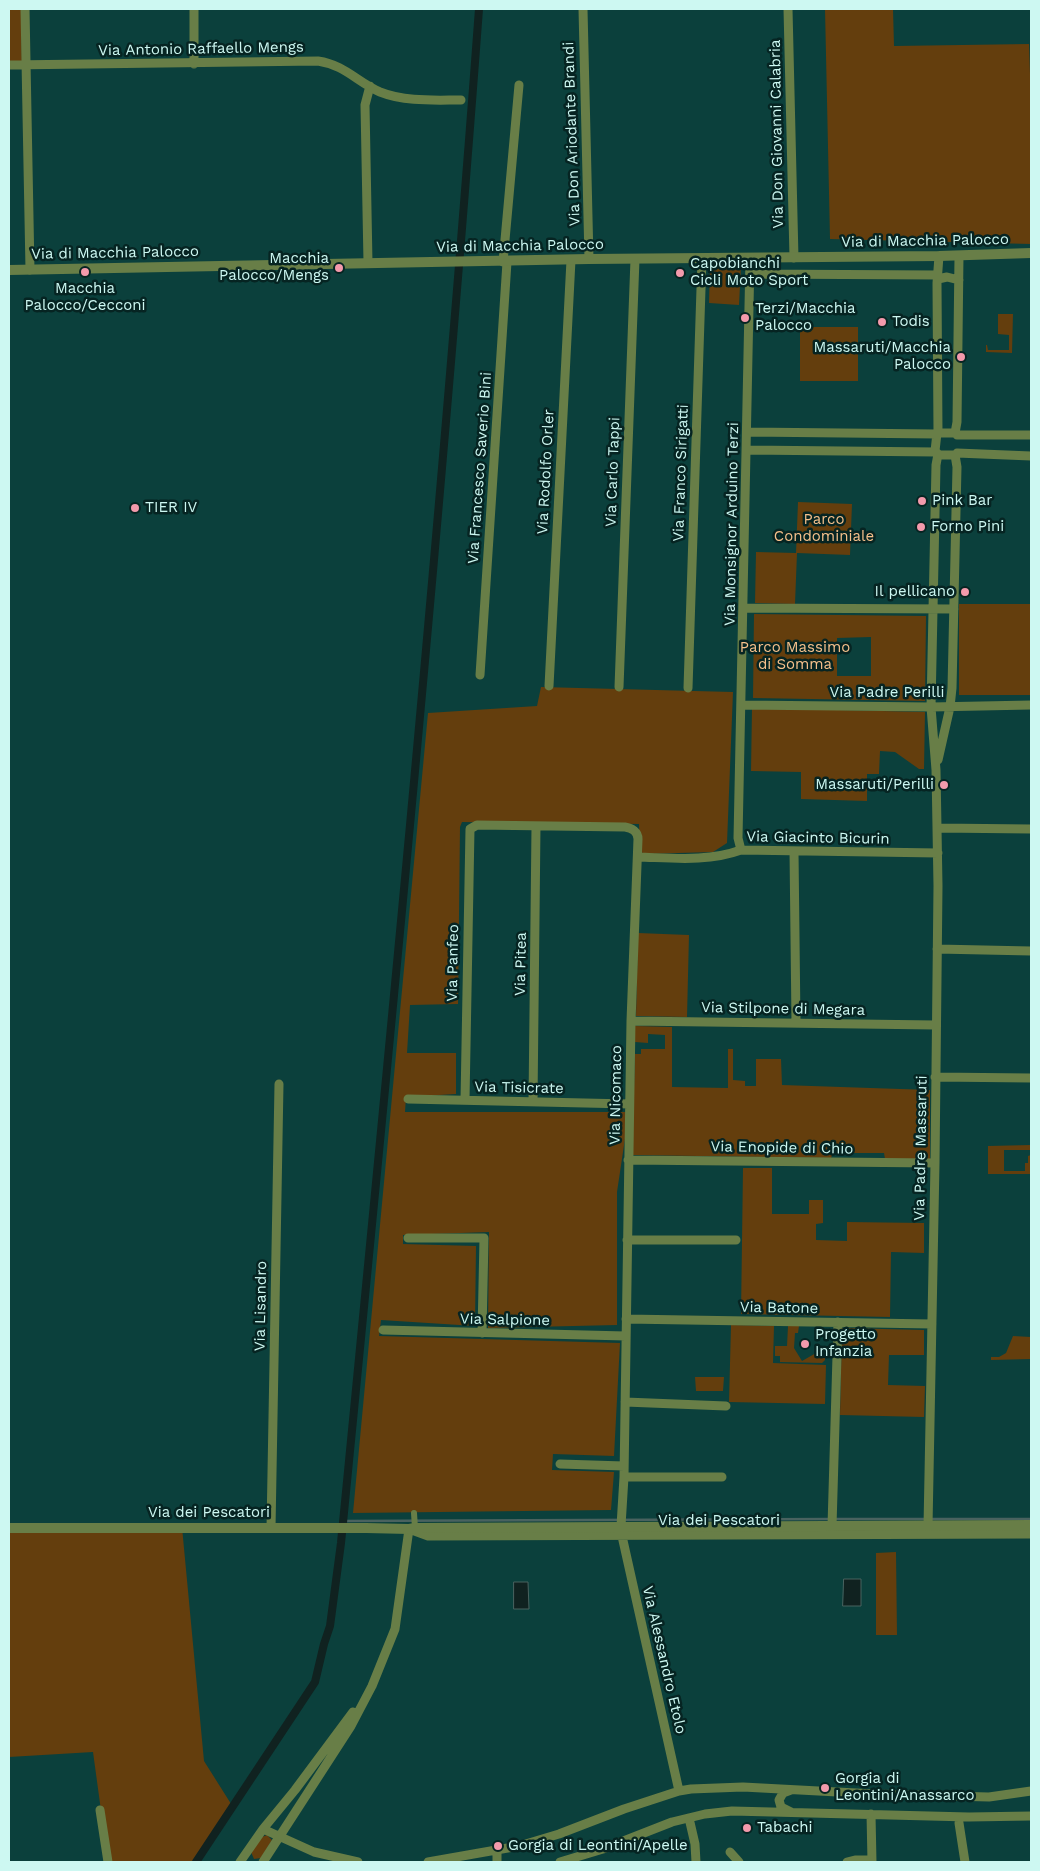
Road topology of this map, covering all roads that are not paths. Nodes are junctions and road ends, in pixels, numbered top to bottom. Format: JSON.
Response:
{"nodes":[{"id":1,"x":25,"y":9,"type":"edge"},
{"id":2,"x":194,"y":9,"type":"edge"},
{"id":3,"x":583,"y":9,"type":"edge"},
{"id":4,"x":788,"y":9,"type":"edge"},
{"id":5,"x":26,"y":64,"type":"junction"},
{"id":6,"x":194,"y":64,"type":"junction"},
{"id":7,"x":9,"y":65,"type":"edge"},
{"id":8,"x":519,"y":85,"type":"dead end"},
{"id":9,"x":370,"y":86,"type":"junction"},
{"id":10,"x":461,"y":100,"type":"dead end"},
{"id":11,"x":1031,"y":253,"type":"edge"},
{"id":12,"x":939,"y":256,"type":"junction"},
{"id":13,"x":959,"y":256,"type":"junction"},
{"id":14,"x":702,"y":258,"type":"junction"},
{"id":15,"x":750,"y":258,"type":"junction"},
{"id":16,"x":794,"y":258,"type":"junction"},
{"id":17,"x":590,"y":259,"type":"junction"},
{"id":18,"x":635,"y":259,"type":"junction"},
{"id":19,"x":571,"y":260,"type":"junction"},
{"id":20,"x":505,"y":262,"type":"junction"},
{"id":21,"x":368,"y":263,"type":"junction"},
{"id":22,"x":9,"y":270,"type":"edge"},
{"id":23,"x":30,"y":270,"type":"junction"},
{"id":24,"x":750,"y":274,"type":"junction"},
{"id":25,"x":938,"y":277,"type":"junction"},
{"id":26,"x":959,"y":280,"type":"junction"},
{"id":27,"x":748,"y":432,"type":"junction"},
{"id":28,"x":938,"y":434,"type":"junction"},
{"id":29,"x":1031,"y":435,"type":"edge"},
{"id":30,"x":956,"y":436,"type":"junction"},
{"id":31,"x":748,"y":450,"type":"junction"},
{"id":32,"x":956,"y":452,"type":"junction"},
{"id":33,"x":938,"y":453,"type":"junction"},
{"id":34,"x":1031,"y":456,"type":"edge"},
{"id":35,"x":744,"y":608,"type":"junction"},
{"id":36,"x":933,"y":609,"type":"junction"},
{"id":37,"x":954,"y":609,"type":"junction"},
{"id":38,"x":480,"y":675,"type":"dead end"},
{"id":39,"x":549,"y":686,"type":"dead end"},
{"id":40,"x":619,"y":686,"type":"dead end"},
{"id":41,"x":688,"y":688,"type":"dead end"},
{"id":42,"x":1031,"y":705,"type":"edge"},
{"id":43,"x":742,"y":706,"type":"junction"},
{"id":44,"x":950,"y":707,"type":"junction"},
{"id":45,"x":931,"y":708,"type":"junction"},
{"id":46,"x":936,"y":770,"type":"junction"},
{"id":47,"x":536,"y":826,"type":"junction"},
{"id":48,"x":471,"y":827,"type":"joint"},
{"id":49,"x":938,"y":828,"type":"junction"},
{"id":50,"x":1031,"y":829,"type":"edge"},
{"id":51,"x":741,"y":850,"type":"junction"},
{"id":52,"x":794,"y":852,"type":"junction"},
{"id":53,"x":938,"y":853,"type":"junction"},
{"id":54,"x":638,"y":857,"type":"junction"},
{"id":55,"x":937,"y":949,"type":"junction"},
{"id":56,"x":1031,"y":951,"type":"edge"},
{"id":57,"x":631,"y":1020,"type":"junction"},
{"id":58,"x":796,"y":1022,"type":"junction"},
{"id":59,"x":936,"y":1026,"type":"junction"},
{"id":60,"x":935,"y":1076,"type":"junction"},
{"id":61,"x":1031,"y":1078,"type":"edge"},
{"id":62,"x":279,"y":1084,"type":"dead end"},
{"id":63,"x":408,"y":1099,"type":"dead end"},
{"id":64,"x":464,"y":1100,"type":"junction"},
{"id":65,"x":533,"y":1102,"type":"junction"},
{"id":66,"x":629,"y":1104,"type":"junction"},
{"id":67,"x":628,"y":1160,"type":"junction"},
{"id":68,"x":935,"y":1163,"type":"junction"},
{"id":69,"x":408,"y":1238,"type":"dead end"},
{"id":70,"x":627,"y":1240,"type":"junction"},
{"id":71,"x":736,"y":1240,"type":"dead end"},
{"id":72,"x":626,"y":1319,"type":"junction"},
{"id":73,"x":838,"y":1322,"type":"junction"},
{"id":74,"x":932,"y":1324,"type":"junction"},
{"id":75,"x":382,"y":1330,"type":"dead end"},
{"id":76,"x":482,"y":1333,"type":"junction"},
{"id":77,"x":626,"y":1336,"type":"junction"},
{"id":78,"x":625,"y":1402,"type":"junction"},
{"id":79,"x":726,"y":1406,"type":"dead end"},
{"id":80,"x":560,"y":1464,"type":"dead end"},
{"id":81,"x":624,"y":1466,"type":"junction"},
{"id":82,"x":624,"y":1477,"type":"junction"},
{"id":83,"x":722,"y":1477,"type":"dead end"},
{"id":84,"x":414,"y":1514,"type":"dead end"},
{"id":85,"x":928,"y":1521,"type":"junction"},
{"id":86,"x":833,"y":1522,"type":"junction"},
{"id":87,"x":1031,"y":1525,"type":"edge"},
{"id":88,"x":621,"y":1526,"type":"junction"},
{"id":89,"x":413,"y":1527,"type":"junction"},
{"id":90,"x":9,"y":1528,"type":"edge"},
{"id":91,"x":271,"y":1528,"type":"junction"},
{"id":92,"x":1031,"y":1534,"type":"edge"},
{"id":93,"x":372,"y":1686,"type":"junction"},
{"id":94,"x":763,"y":1788,"type":"junction"},
{"id":95,"x":793,"y":1789,"type":"junction"},
{"id":96,"x":679,"y":1791,"type":"junction"},
{"id":97,"x":1031,"y":1791,"type":"edge"},
{"id":98,"x":100,"y":1810,"type":"dead end"},
{"id":99,"x":763,"y":1811,"type":"junction"},
{"id":100,"x":791,"y":1812,"type":"junction"},
{"id":101,"x":871,"y":1814,"type":"junction"},
{"id":102,"x":1031,"y":1816,"type":"edge"},
{"id":103,"x":689,"y":1818,"type":"junction"},
{"id":104,"x":959,"y":1823,"type":"dead end"},
{"id":105,"x":263,"y":1829,"type":"junction"},
{"id":106,"x":279,"y":1838,"type":"junction"},
{"id":107,"x":497,"y":1850,"type":"junction"},
{"id":108,"x":730,"y":1852,"type":"dead end"},
{"id":109,"x":485,"y":1853,"type":"junction"},
{"id":110,"x":243,"y":1861,"type":"edge"},
{"id":111,"x":872,"y":1861,"type":"edge"},
{"id":112,"x":108,"y":1862,"type":"edge"},
{"id":113,"x":263,"y":1862,"type":"edge"},
{"id":114,"x":358,"y":1862,"type":"edge"},
{"id":115,"x":428,"y":1862,"type":"edge"},
{"id":116,"x":489,"y":1862,"type":"edge"},
{"id":117,"x":497,"y":1862,"type":"edge"},
{"id":118,"x":560,"y":1862,"type":"edge"},
{"id":119,"x":696,"y":1862,"type":"edge"},
{"id":120,"x":739,"y":1862,"type":"edge"},
{"id":121,"x":847,"y":1862,"type":"edge"},
{"id":122,"x":965,"y":1862,"type":"edge"}],
"edges":[{"from":1,"to":5,"type":"street"},
{"from":2,"to":6,"type":"street"},
{"from":3,"to":17,"type":"street","name":"Via Don Ariodante Brandi"},
{"from":4,"to":16,"type":"street","name":"Via Don Giovanni Calabria"},
{"from":5,"to":6,"type":"street","name":"Via Antonio Raffaello Mengs"},
{"from":5,"to":7,"type":"street","name":"Via Antonio Raffaello Mengs"},
{"from":5,"to":23,"type":"street"},
{"from":6,"to":9,"type":"street","name":"Via Antonio Raffaello Mengs"},
{"from":8,"to":20,"type":"street","name":"Via Francesco Saverio Bini"},
{"from":9,"to":10,"type":"street","name":"Via Antonio Raffaello Mengs"},
{"from":9,"to":21,"type":"street"},
{"from":11,"to":13,"type":"street","name":"Via di Macchia Palocco"},
{"from":12,"to":13,"type":"street","name":"Via di Macchia Palocco"},
{"from":12,"to":16,"type":"street","name":"Via di Macchia Palocco"},
{"from":12,"to":25,"type":"street","name":"Via Padre Massaruti"},
{"from":13,"to":26,"type":"street","name":"Via Padre Massaruti"},
{"from":14,"to":15,"type":"street","name":"Via di Macchia Palocco"},
{"from":14,"to":18,"type":"street","name":"Via di Macchia Palocco"},
{"from":14,"to":41,"type":"street","name":"Via Franco Sirigatti"},
{"from":15,"to":16,"type":"street","name":"Via di Macchia Palocco"},
{"from":15,"to":24,"type":"street","name":"Via Monsignor Arduino Terzi"},
{"from":17,"to":18,"type":"street","name":"Via di Macchia Palocco"},
{"from":17,"to":19,"type":"street","name":"Via di Macchia Palocco"},
{"from":18,"to":40,"type":"street","name":"Via Carlo Tappi"},
{"from":19,"to":20,"type":"street","name":"Via di Macchia Palocco"},
{"from":19,"to":39,"type":"street","name":"Via Rodolfo Orler"},
{"from":20,"to":21,"type":"street","name":"Via di Macchia Palocco"},
{"from":20,"to":38,"type":"street","name":"Via Francesco Saverio Bini"},
{"from":21,"to":23,"type":"street","name":"Via di Macchia Palocco"},
{"from":22,"to":23,"type":"street","name":"Via di Macchia Palocco"},
{"from":24,"to":25,"type":"street"},
{"from":24,"to":27,"type":"street","name":"Via Monsignor Arduino Terzi"},
{"from":25,"to":26,"type":"street"},
{"from":25,"to":28,"type":"street","name":"Via Padre Massaruti"},
{"from":26,"to":30,"type":"street","name":"Via Padre Massaruti"},
{"from":27,"to":28,"type":"street"},
{"from":27,"to":31,"type":"street","name":"Via Monsignor Arduino Terzi"},
{"from":28,"to":30,"type":"street"},
{"from":28,"to":33,"type":"street","name":"Via Padre Massaruti"},
{"from":29,"to":30,"type":"street"},
{"from":30,"to":32,"type":"street","name":"Via Padre Massaruti"},
{"from":31,"to":33,"type":"street"},
{"from":31,"to":35,"type":"street","name":"Via Monsignor Arduino Terzi"},
{"from":32,"to":33,"type":"street"},
{"from":32,"to":34,"type":"street"},
{"from":32,"to":37,"type":"street","name":"Via Padre Massaruti"},
{"from":33,"to":36,"type":"street","name":"Via Padre Massaruti"},
{"from":35,"to":36,"type":"street"},
{"from":35,"to":43,"type":"street","name":"Via Monsignor Arduino Terzi"},
{"from":36,"to":37,"type":"street"},
{"from":36,"to":45,"type":"street","name":"Via Padre Massaruti"},
{"from":37,"to":44,"type":"street","name":"Via Padre Massaruti"},
{"from":42,"to":44,"type":"street","name":"Via Padre Perilli"},
{"from":43,"to":45,"type":"street","name":"Via Padre Perilli"},
{"from":43,"to":51,"type":"street","name":"Via Monsignor Arduino Terzi"},
{"from":44,"to":45,"type":"street","name":"Via Padre Perilli"},
{"from":44,"to":46,"type":"street","name":"Via Padre Massaruti"},
{"from":45,"to":46,"type":"street","name":"Via Padre Massaruti"},
{"from":46,"to":49,"type":"street","name":"Via Padre Massaruti"},
{"from":47,"to":48,"type":"street","name":"Via Nicomaco"},
{"from":47,"to":54,"type":"street","name":"Via Nicomaco"},
{"from":47,"to":65,"type":"street","name":"Via Pitea"},
{"from":48,"to":64,"type":"street","name":"Via Panfeo"},
{"from":49,"to":50,"type":"street"},
{"from":49,"to":53,"type":"street","name":"Via Padre Massaruti"},
{"from":51,"to":52,"type":"street","name":"Via Giacinto Bicurin"},
{"from":51,"to":54,"type":"street","name":"Via Giacinto Bicurin"},
{"from":52,"to":53,"type":"street","name":"Via Giacinto Bicurin"},
{"from":52,"to":58,"type":"street"},
{"from":53,"to":55,"type":"street","name":"Via Padre Massaruti"},
{"from":54,"to":57,"type":"street","name":"Via Nicomaco"},
{"from":55,"to":56,"type":"street"},
{"from":55,"to":59,"type":"street","name":"Via Padre Massaruti"},
{"from":57,"to":58,"type":"street","name":"Via Stilpone di Megara"},
{"from":57,"to":66,"type":"street","name":"Via Nicomaco"},
{"from":58,"to":59,"type":"street","name":"Via Stilpone di Megara"},
{"from":59,"to":60,"type":"street","name":"Via Padre Massaruti"},
{"from":60,"to":61,"type":"street"},
{"from":60,"to":68,"type":"street","name":"Via Padre Massaruti"},
{"from":62,"to":91,"type":"street","name":"Via Lisandro"},
{"from":63,"to":64,"type":"street","name":"Via Tisicrate"},
{"from":64,"to":65,"type":"street","name":"Via Tisicrate"},
{"from":65,"to":66,"type":"street","name":"Via Tisicrate"},
{"from":66,"to":67,"type":"street","name":"Via Nicomaco"},
{"from":67,"to":68,"type":"street","name":"Via Enopide di Chio"},
{"from":67,"to":70,"type":"street","name":"Via Nicomaco"},
{"from":68,"to":74,"type":"street","name":"Via Padre Massaruti"},
{"from":69,"to":76,"type":"street"},
{"from":70,"to":71,"type":"street"},
{"from":70,"to":72,"type":"street","name":"Via Nicomaco"},
{"from":72,"to":73,"type":"street","name":"Via Batone"},
{"from":72,"to":77,"type":"street","name":"Via Nicomaco"},
{"from":73,"to":74,"type":"street","name":"Via Batone"},
{"from":73,"to":86,"type":"street"},
{"from":74,"to":85,"type":"street","name":"Via Padre Massaruti"},
{"from":75,"to":76,"type":"street","name":"Via Salpione"},
{"from":76,"to":77,"type":"street","name":"Via Salpione"},
{"from":77,"to":78,"type":"street","name":"Via Nicomaco"},
{"from":78,"to":79,"type":"street"},
{"from":78,"to":81,"type":"street","name":"Via Nicomaco"},
{"from":80,"to":81,"type":"street"},
{"from":81,"to":82,"type":"street","name":"Via Nicomaco"},
{"from":82,"to":83,"type":"street"},
{"from":82,"to":88,"type":"street","name":"Via Nicomaco"},
{"from":84,"to":89,"type":"street"},
{"from":85,"to":86,"type":"street","name":"Via dei Pescatori"},
{"from":85,"to":87,"type":"street","name":"Via dei Pescatori"},
{"from":86,"to":88,"type":"street","name":"Via dei Pescatori"},
{"from":88,"to":89,"type":"street","name":"Via dei Pescatori"},
{"from":88,"to":92,"type":"street","name":"Via dei Pescatori"},
{"from":88,"to":96,"type":"street","name":"Via Alessandro Etolo"},
{"from":89,"to":91,"type":"street","name":"Via dei Pescatori"},
{"from":89,"to":93,"type":"street"},
{"from":90,"to":91,"type":"street","name":"Via dei Pescatori"},
{"from":93,"to":105,"type":"street"},
{"from":93,"to":106,"type":"street"},
{"from":94,"to":95,"type":"street"},
{"from":94,"to":96,"type":"street"},
{"from":94,"to":99,"type":"street"},
{"from":95,"to":97,"type":"street"},
{"from":95,"to":100,"type":"street"},
{"from":96,"to":107,"type":"street"},
{"from":98,"to":112,"type":"street"},
{"from":99,"to":100,"type":"street"},
{"from":99,"to":103,"type":"street"},
{"from":100,"to":101,"type":"street"},
{"from":101,"to":102,"type":"street"},
{"from":101,"to":111,"type":"street"},
{"from":103,"to":118,"type":"street"},
{"from":103,"to":119,"type":"street"},
{"from":104,"to":122,"type":"street"},
{"from":105,"to":106,"type":"street"},
{"from":105,"to":110,"type":"street"},
{"from":106,"to":113,"type":"street"},
{"from":106,"to":114,"type":"street"},
{"from":107,"to":109,"type":"street"},
{"from":107,"to":117,"type":"street"},
{"from":108,"to":120,"type":"street"},
{"from":109,"to":115,"type":"street"},
{"from":109,"to":116,"type":"street"},
{"from":111,"to":121,"type":"street"}]}
